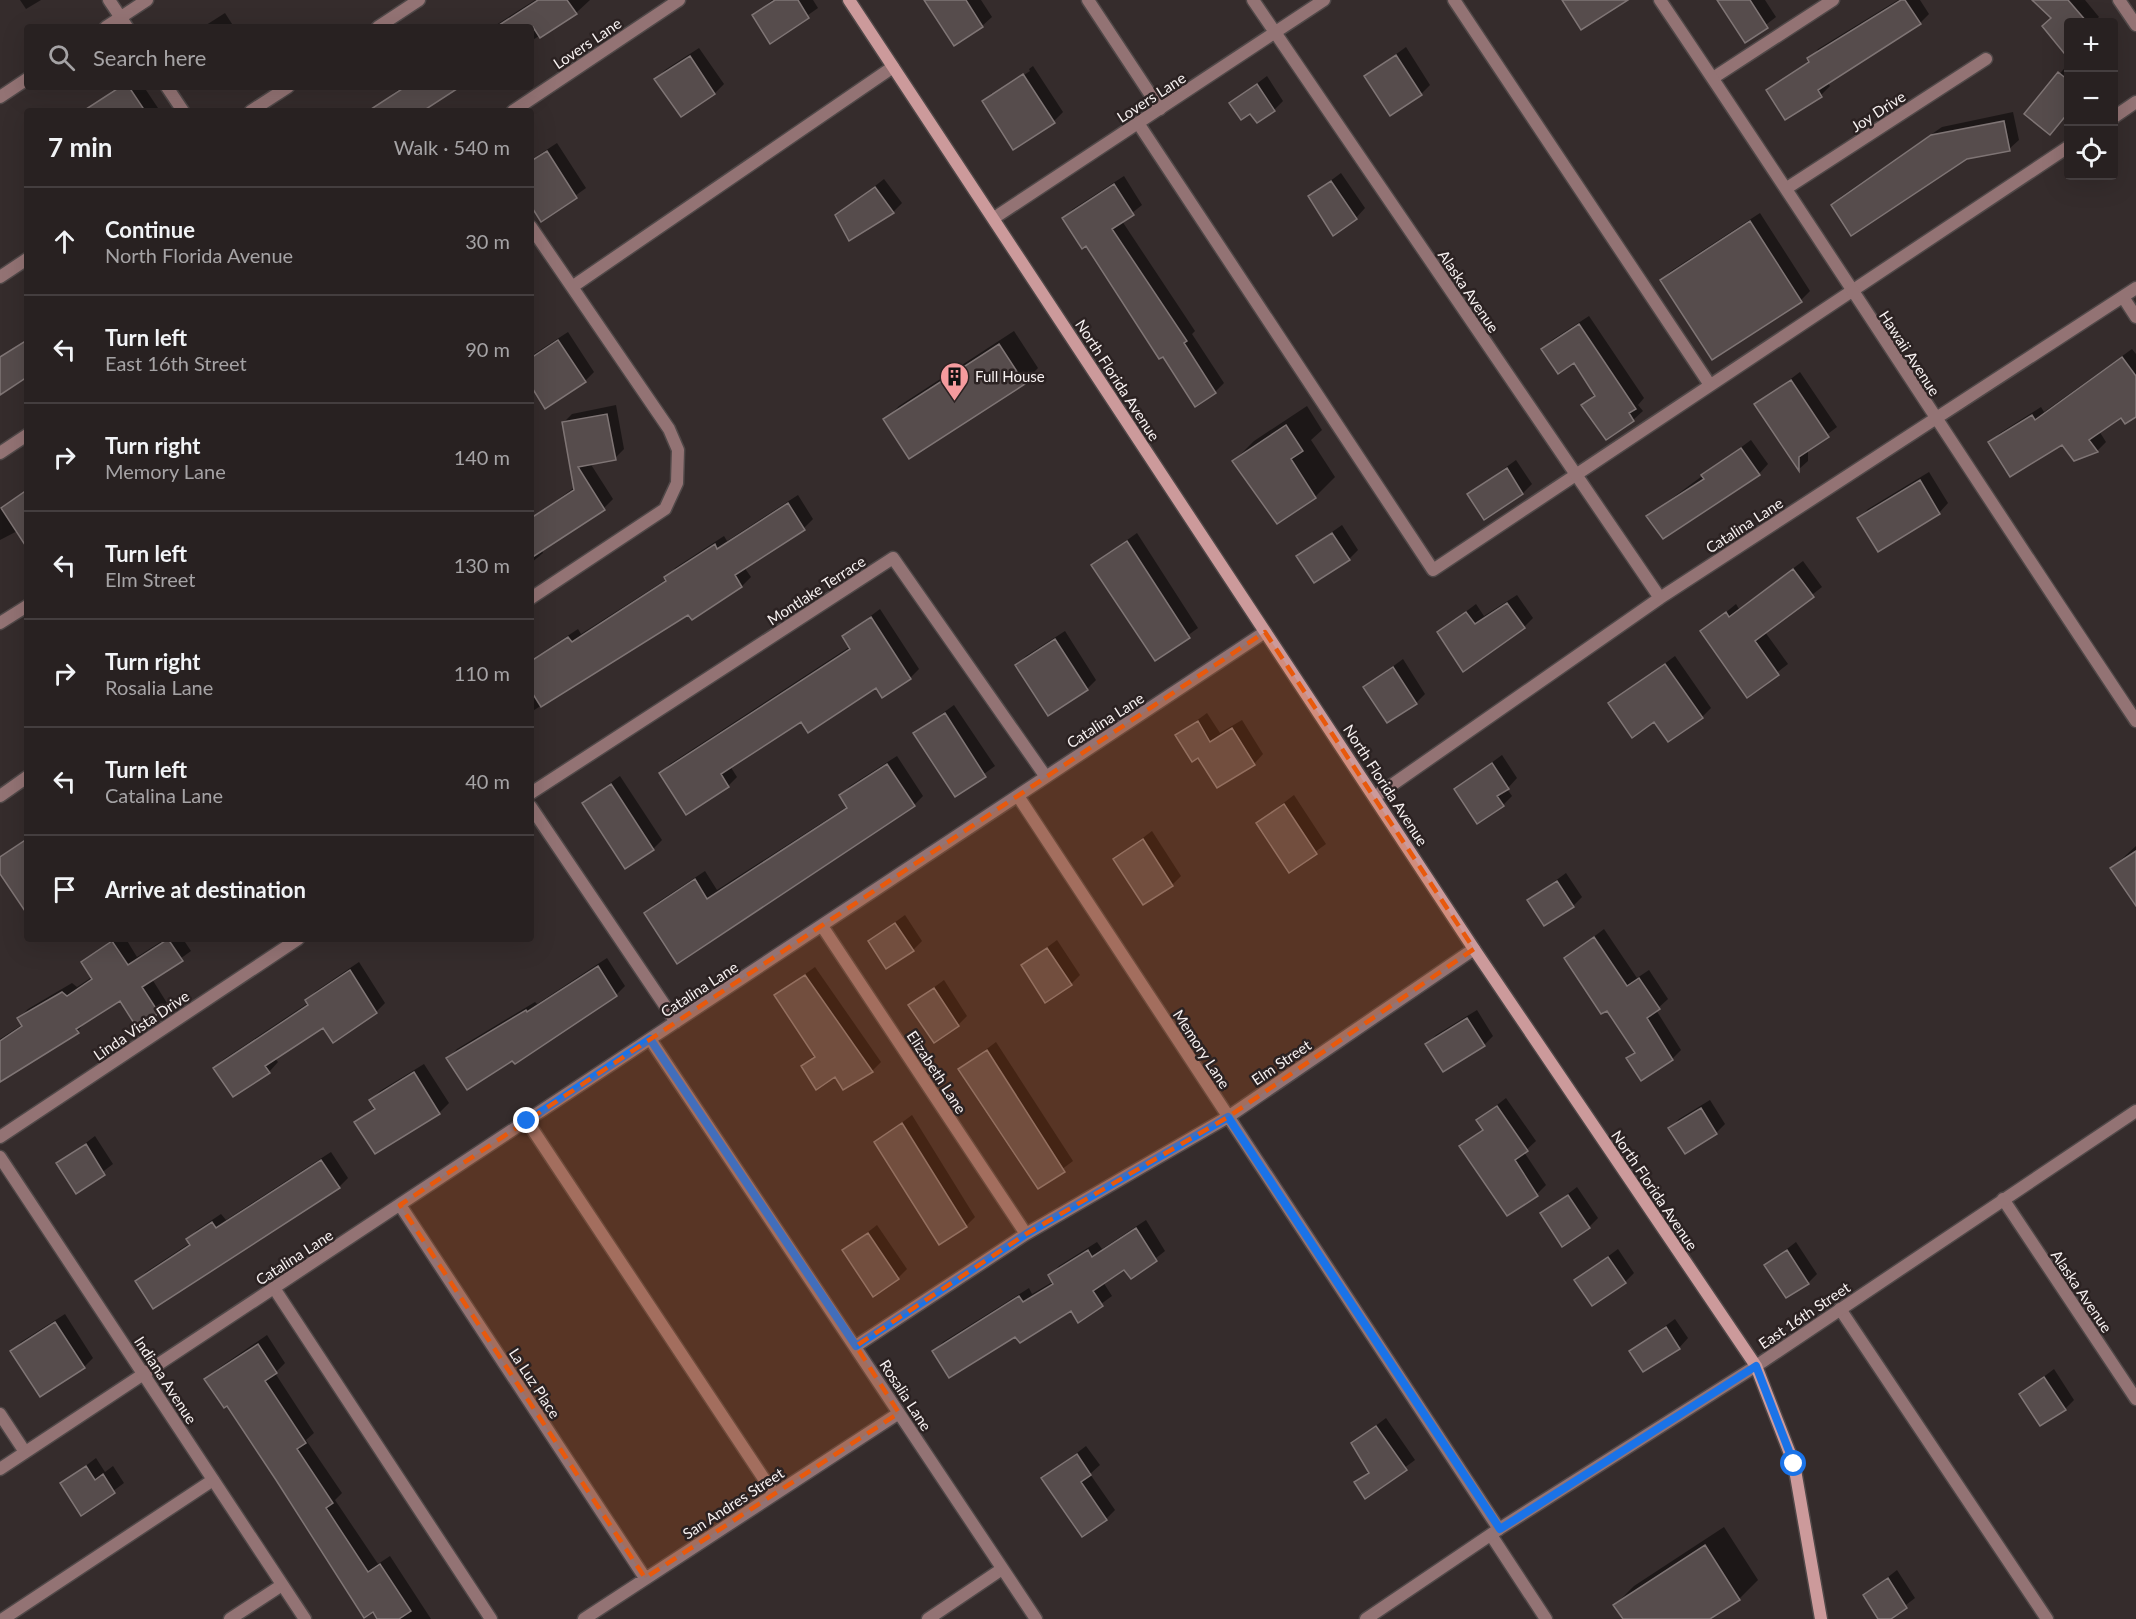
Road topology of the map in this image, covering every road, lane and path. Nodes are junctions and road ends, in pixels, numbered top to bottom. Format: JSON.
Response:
{"nodes":[{"id":1,"x":109,"y":0,"type":"edge"},
{"id":2,"x":147,"y":0,"type":"edge"},
{"id":3,"x":419,"y":0,"type":"edge"},
{"id":4,"x":679,"y":0,"type":"edge"},
{"id":5,"x":849,"y":0,"type":"edge"},
{"id":6,"x":1088,"y":0,"type":"edge"},
{"id":7,"x":1254,"y":0,"type":"edge"},
{"id":8,"x":1324,"y":0,"type":"edge"},
{"id":9,"x":1454,"y":0,"type":"edge"},
{"id":10,"x":1660,"y":0,"type":"edge"},
{"id":11,"x":1833,"y":0,"type":"edge"},
{"id":12,"x":2119,"y":0,"type":"edge"},
{"id":13,"x":1814,"y":5,"type":"edge"},
{"id":14,"x":124,"y":22,"type":"edge"},
{"id":15,"x":383,"y":24,"type":"edge"},
{"id":16,"x":2136,"y":26,"type":"edge"},
{"id":17,"x":1274,"y":33,"type":"junction"},
{"id":18,"x":1986,"y":59,"type":"dead end"},
{"id":19,"x":893,"y":67,"type":"junction"},
{"id":20,"x":1713,"y":78,"type":"junction"},
{"id":21,"x":24,"y":81,"type":"edge"},
{"id":22,"x":168,"y":90,"type":"edge"},
{"id":23,"x":283,"y":90,"type":"edge"},
{"id":24,"x":0,"y":97,"type":"edge"},
{"id":25,"x":2136,"y":102,"type":"edge"},
{"id":26,"x":181,"y":108,"type":"edge"},
{"id":27,"x":256,"y":108,"type":"edge"},
{"id":28,"x":517,"y":108,"type":"edge"},
{"id":29,"x":1160,"y":109,"type":"junction"},
{"id":30,"x":2118,"y":114,"type":"edge"},
{"id":31,"x":1138,"y":123,"type":"junction"},
{"id":32,"x":2064,"y":150,"type":"edge"},
{"id":33,"x":1786,"y":188,"type":"junction"},
{"id":34,"x":994,"y":218,"type":"junction"},
{"id":35,"x":534,"y":230,"type":"edge"},
{"id":36,"x":24,"y":262,"type":"edge"},
{"id":37,"x":0,"y":277,"type":"edge"},
{"id":38,"x":572,"y":287,"type":"junction"},
{"id":39,"x":2136,"y":288,"type":"edge"},
{"id":40,"x":1852,"y":290,"type":"junction"},
{"id":41,"x":2123,"y":297,"type":"junction"},
{"id":42,"x":2136,"y":317,"type":"edge"},
{"id":43,"x":1710,"y":385,"type":"junction"},
{"id":44,"x":1934,"y":418,"type":"junction"},
{"id":45,"x":24,"y":437,"type":"edge"},
{"id":46,"x":0,"y":453,"type":"edge"},
{"id":47,"x":1576,"y":474,"type":"junction"},
{"id":48,"x":534,"y":596,"type":"edge"},
{"id":49,"x":1660,"y":598,"type":"junction"},
{"id":50,"x":24,"y":608,"type":"edge"},
{"id":51,"x":0,"y":623,"type":"edge"},
{"id":52,"x":1265,"y":632,"type":"junction"},
{"id":53,"x":2136,"y":721,"type":"edge"},
{"id":54,"x":1046,"y":777,"type":"junction"},
{"id":55,"x":24,"y":779,"type":"edge"},
{"id":56,"x":534,"y":791,"type":"edge"},
{"id":57,"x":0,"y":795,"type":"edge"},
{"id":58,"x":1018,"y":796,"type":"junction"},
{"id":59,"x":1376,"y":796,"type":"junction"},
{"id":60,"x":534,"y":811,"type":"edge"},
{"id":61,"x":822,"y":926,"type":"junction"},
{"id":62,"x":293,"y":942,"type":"edge"},
{"id":63,"x":1474,"y":949,"type":"junction"},
{"id":64,"x":676,"y":1022,"type":"junction"},
{"id":65,"x":650,"y":1039,"type":"junction"},
{"id":66,"x":2136,"y":1111,"type":"edge"},
{"id":67,"x":1228,"y":1117,"type":"junction"},
{"id":68,"x":527,"y":1121,"type":"junction"},
{"id":69,"x":0,"y":1137,"type":"edge"},
{"id":70,"x":0,"y":1157,"type":"edge"},
{"id":71,"x":2003,"y":1199,"type":"junction"},
{"id":72,"x":400,"y":1205,"type":"junction"},
{"id":73,"x":1026,"y":1234,"type":"junction"},
{"id":74,"x":274,"y":1288,"type":"junction"},
{"id":75,"x":1840,"y":1309,"type":"junction"},
{"id":76,"x":856,"y":1346,"type":"junction"},
{"id":77,"x":1756,"y":1366,"type":"junction"},
{"id":78,"x":144,"y":1374,"type":"junction"},
{"id":79,"x":2136,"y":1399,"type":"edge"},
{"id":80,"x":899,"y":1413,"type":"junction"},
{"id":81,"x":0,"y":1414,"type":"edge"},
{"id":82,"x":25,"y":1452,"type":"junction"},
{"id":83,"x":0,"y":1469,"type":"edge"},
{"id":84,"x":213,"y":1480,"type":"junction"},
{"id":85,"x":774,"y":1494,"type":"junction"},
{"id":86,"x":1495,"y":1532,"type":"junction"},
{"id":87,"x":1002,"y":1569,"type":"junction"},
{"id":88,"x":645,"y":1578,"type":"junction"},
{"id":89,"x":282,"y":1585,"type":"junction"},
{"id":90,"x":3,"y":1619,"type":"edge"},
{"id":91,"x":230,"y":1619,"type":"edge"},
{"id":92,"x":305,"y":1619,"type":"edge"},
{"id":93,"x":491,"y":1619,"type":"edge"},
{"id":94,"x":584,"y":1619,"type":"edge"},
{"id":95,"x":928,"y":1619,"type":"edge"},
{"id":96,"x":1036,"y":1619,"type":"edge"},
{"id":97,"x":1366,"y":1619,"type":"edge"},
{"id":98,"x":1546,"y":1619,"type":"edge"},
{"id":99,"x":1821,"y":1619,"type":"edge"},
{"id":100,"x":2047,"y":1619,"type":"edge"}],
"edges":[{"from":1,"to":14,"type":"street"},
{"from":2,"to":14,"type":"street"},
{"from":3,"to":15,"type":"street"},
{"from":4,"to":28,"type":"street","name":"Lovers Lane"},
{"from":5,"to":19,"type":"main road","name":"North Florida Avenue"},
{"from":6,"to":29,"type":"street"},
{"from":7,"to":17,"type":"street","name":"Alaska Avenue"},
{"from":8,"to":17,"type":"street","name":"Lovers Lane"},
{"from":9,"to":43,"type":"street"},
{"from":10,"to":20,"type":"street","name":"Hawaii Avenue"},
{"from":11,"to":13,"type":"street"},
{"from":12,"to":16,"type":"street"},
{"from":13,"to":20,"type":"street"},
{"from":17,"to":29,"type":"street","name":"Lovers Lane"},
{"from":17,"to":47,"type":"street","name":"Alaska Avenue"},
{"from":18,"to":33,"type":"street","name":"Joy Drive"},
{"from":19,"to":34,"type":"main road","name":"North Florida Avenue"},
{"from":19,"to":38,"type":"street"},
{"from":20,"to":33,"type":"street","name":"Hawaii Avenue"},
{"from":21,"to":24,"type":"street"},
{"from":22,"to":26,"type":"street"},
{"from":23,"to":27,"type":"street"},
{"from":25,"to":30,"type":"street"},
{"from":29,"to":31,"type":"street","name":"Lovers Lane"},
{"from":31,"to":34,"type":"street","name":"Lovers Lane"},
{"from":31,"to":47,"type":"street"},
{"from":32,"to":40,"type":"street"},
{"from":33,"to":40,"type":"street","name":"Hawaii Avenue"},
{"from":34,"to":52,"type":"main road","name":"North Florida Avenue"},
{"from":35,"to":38,"type":"street"},
{"from":36,"to":37,"type":"street"},
{"from":38,"to":48,"type":"street"},
{"from":39,"to":41,"type":"street","name":"Catalina Lane"},
{"from":40,"to":43,"type":"street"},
{"from":40,"to":44,"type":"street","name":"Hawaii Avenue"},
{"from":41,"to":42,"type":"street"},
{"from":41,"to":44,"type":"street","name":"Catalina Lane"},
{"from":43,"to":47,"type":"street"},
{"from":44,"to":49,"type":"street","name":"Catalina Lane"},
{"from":44,"to":53,"type":"street","name":"Hawaii Avenue"},
{"from":45,"to":46,"type":"street"},
{"from":47,"to":49,"type":"street","name":"Alaska Avenue"},
{"from":49,"to":59,"type":"street","name":"Catalina Lane"},
{"from":50,"to":51,"type":"street"},
{"from":52,"to":54,"type":"street","name":"Catalina Lane"},
{"from":52,"to":59,"type":"main road","name":"North Florida Avenue"},
{"from":54,"to":56,"type":"street","name":"Montlake Terrace"},
{"from":54,"to":58,"type":"street","name":"Catalina Lane"},
{"from":55,"to":57,"type":"street"},
{"from":58,"to":61,"type":"street","name":"Catalina Lane"},
{"from":58,"to":67,"type":"street","name":"Memory Lane"},
{"from":59,"to":63,"type":"main road","name":"North Florida Avenue"},
{"from":60,"to":64,"type":"street"},
{"from":61,"to":64,"type":"street","name":"Catalina Lane"},
{"from":61,"to":73,"type":"street","name":"Elizabeth Lane"},
{"from":62,"to":69,"type":"street","name":"Linda Vista Drive"},
{"from":63,"to":67,"type":"street","name":"Elm Street"},
{"from":63,"to":77,"type":"main road","name":"North Florida Avenue"},
{"from":64,"to":65,"type":"street","name":"Catalina Lane"},
{"from":65,"to":68,"type":"street","name":"Catalina Lane"},
{"from":65,"to":76,"type":"street","name":"Rosalia Lane"},
{"from":66,"to":71,"type":"street","name":"East 16th Street"},
{"from":67,"to":73,"type":"street","name":"Elm Street"},
{"from":67,"to":86,"type":"street","name":"Memory Lane"},
{"from":68,"to":72,"type":"street","name":"Catalina Lane"},
{"from":68,"to":85,"type":"street"},
{"from":70,"to":78,"type":"street","name":"Indiana Avenue"},
{"from":71,"to":75,"type":"street","name":"East 16th Street"},
{"from":71,"to":79,"type":"street","name":"Alaska Avenue"},
{"from":72,"to":74,"type":"street","name":"Catalina Lane"},
{"from":72,"to":88,"type":"street","name":"La Luz Place"},
{"from":73,"to":76,"type":"street","name":"Elm Street"},
{"from":74,"to":78,"type":"street","name":"Catalina Lane"},
{"from":74,"to":93,"type":"street"},
{"from":75,"to":77,"type":"street","name":"East 16th Street"},
{"from":75,"to":100,"type":"street"},
{"from":76,"to":80,"type":"street","name":"Rosalia Lane"},
{"from":77,"to":86,"type":"street","name":"East 16th Street"},
{"from":77,"to":99,"type":"main road","name":"North Florida Avenue"},
{"from":78,"to":82,"type":"street","name":"Catalina Lane"},
{"from":78,"to":84,"type":"street","name":"Indiana Avenue"},
{"from":80,"to":85,"type":"street","name":"San Andres Street"},
{"from":80,"to":87,"type":"street","name":"Rosalia Lane"},
{"from":81,"to":82,"type":"street"},
{"from":82,"to":83,"type":"street","name":"Catalina Lane"},
{"from":84,"to":89,"type":"street","name":"Indiana Avenue"},
{"from":84,"to":90,"type":"street"},
{"from":85,"to":88,"type":"street","name":"San Andres Street"},
{"from":86,"to":97,"type":"street","name":"East 16th Street"},
{"from":86,"to":98,"type":"street","name":"Memory Lane"},
{"from":87,"to":95,"type":"street"},
{"from":87,"to":96,"type":"street","name":"Rosalia Lane"},
{"from":88,"to":94,"type":"street","name":"San Andres Street"},
{"from":89,"to":91,"type":"street"},
{"from":89,"to":92,"type":"street","name":"Indiana Avenue"}]}
